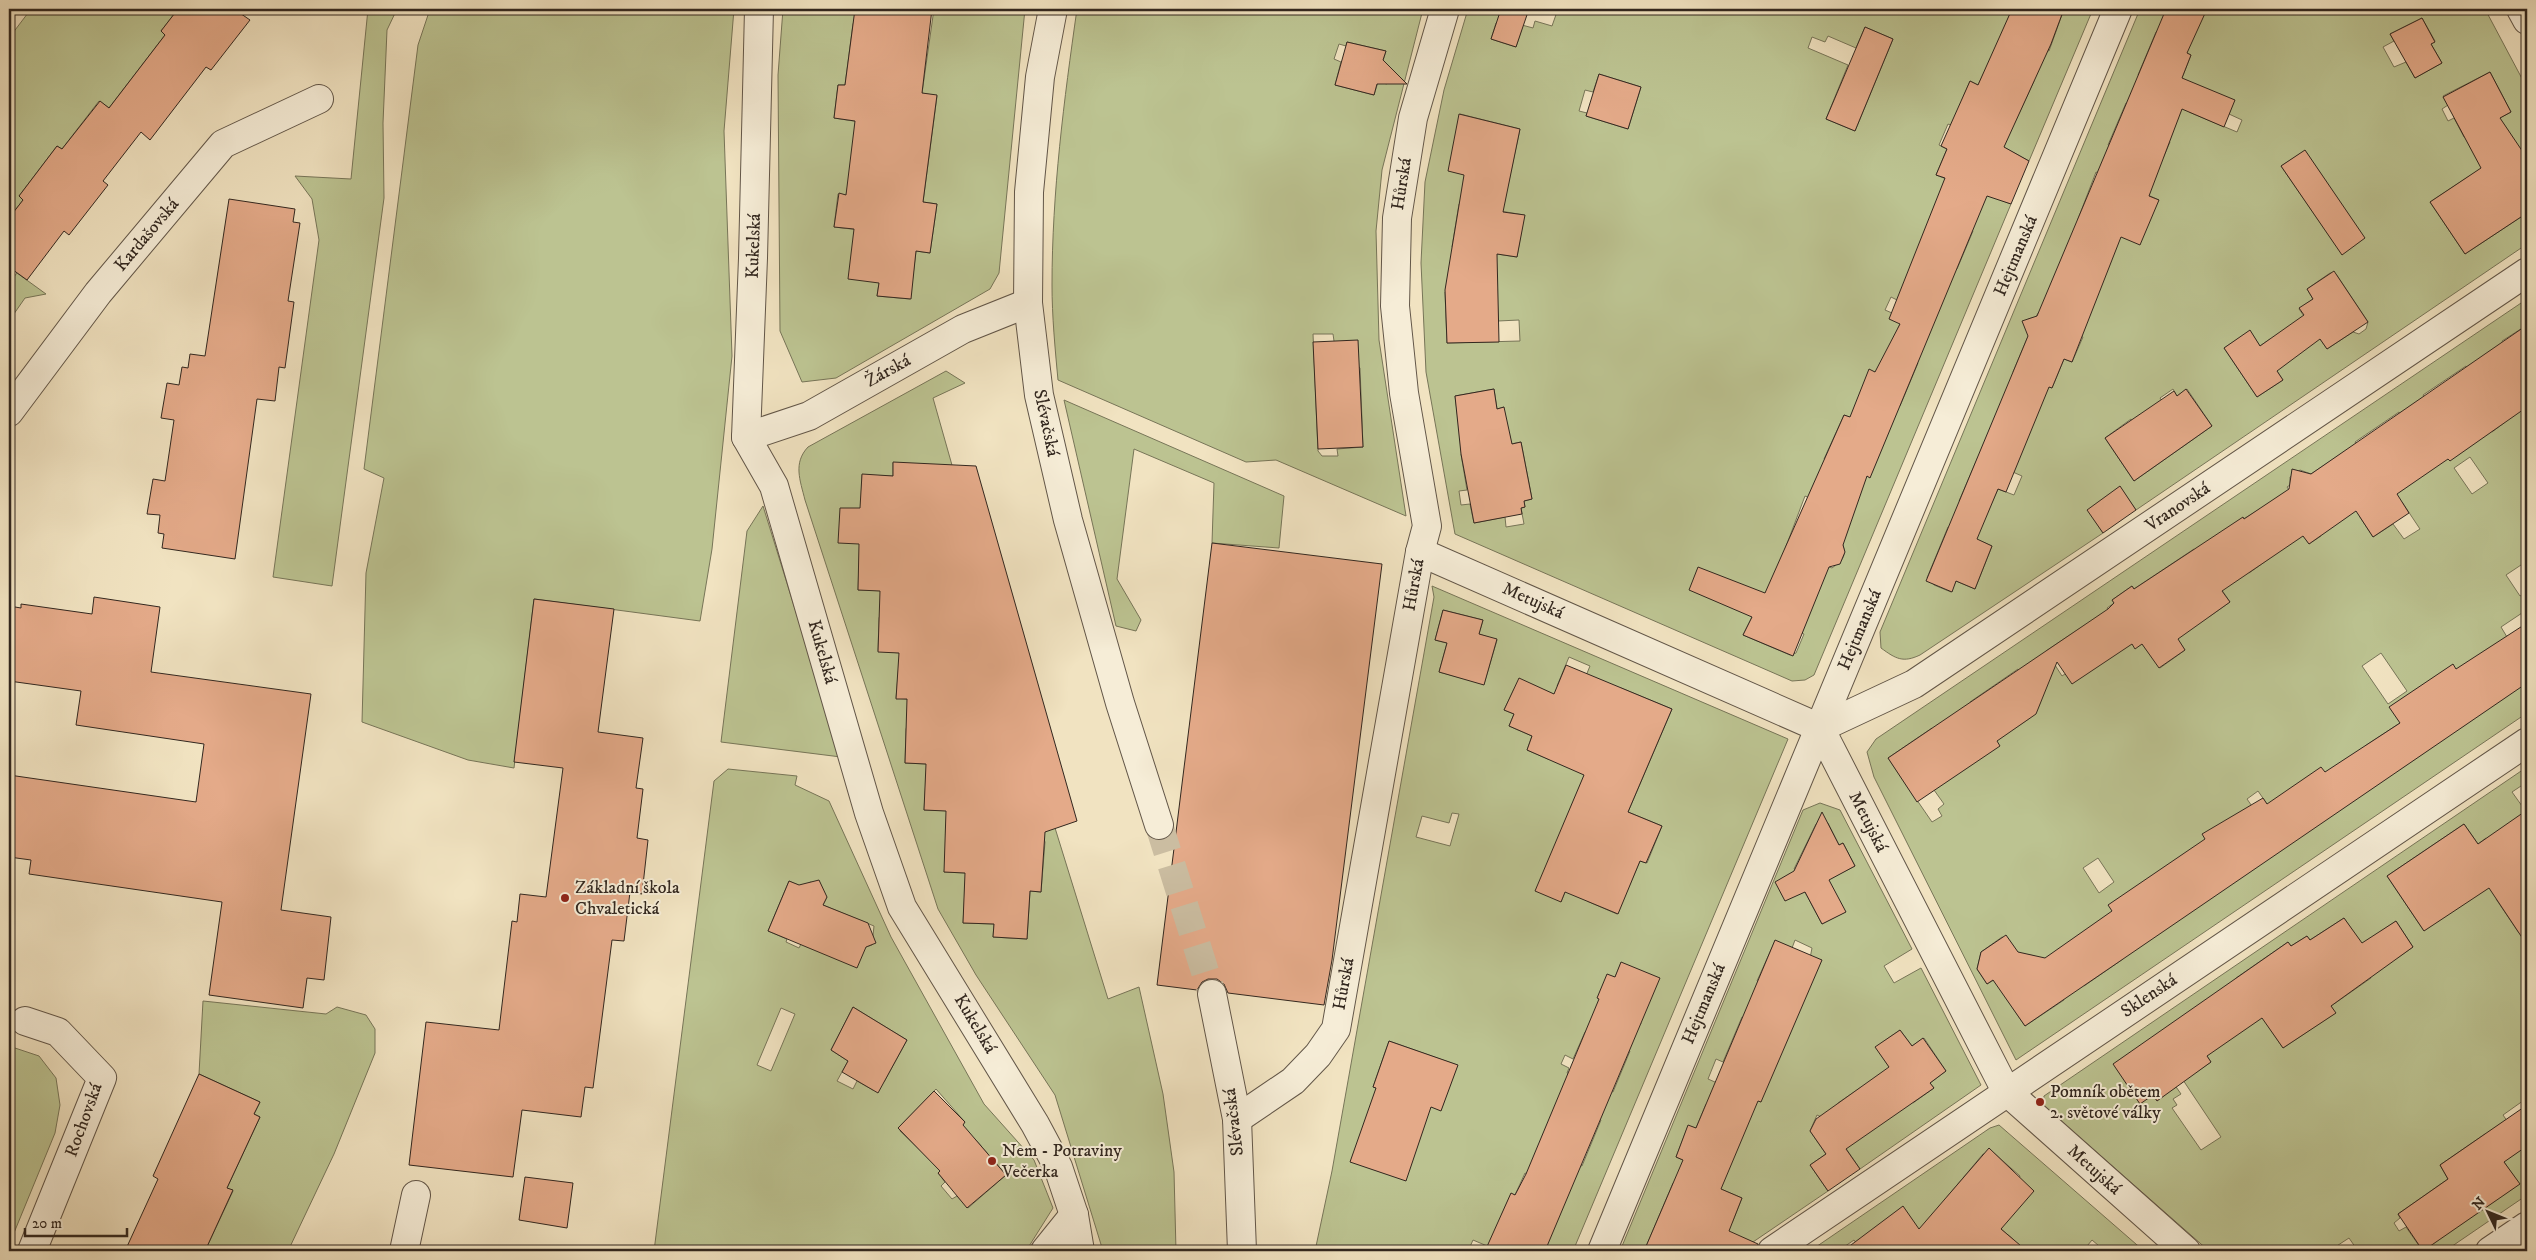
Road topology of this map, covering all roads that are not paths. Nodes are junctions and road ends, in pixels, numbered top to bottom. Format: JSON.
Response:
{"nodes":[{"id":1,"x":759,"y":9,"type":"edge"},
{"id":2,"x":1053,"y":9,"type":"edge"},
{"id":3,"x":1445,"y":9,"type":"edge"},
{"id":4,"x":2118,"y":9,"type":"edge"},
{"id":5,"x":2521,"y":9,"type":"edge"},
{"id":6,"x":2527,"y":20,"type":"edge"},
{"id":7,"x":319,"y":99,"type":"dead end"},
{"id":8,"x":2527,"y":272,"type":"edge"},
{"id":9,"x":1028,"y":303,"type":"junction"},
{"id":10,"x":9,"y":412,"type":"edge"},
{"id":11,"x":746,"y":437,"type":"junction"},
{"id":12,"x":1420,"y":552,"type":"junction"},
{"id":13,"x":1820,"y":728,"type":"junction"},
{"id":14,"x":2527,"y":742,"type":"edge"},
{"id":15,"x":1159,"y":825,"type":"tunnel mouth"},
{"id":16,"x":1212,"y":994,"type":"tunnel mouth"},
{"id":17,"x":26,"y":1021,"type":"dead end"},
{"id":18,"x":2006,"y":1091,"type":"junction"},
{"id":19,"x":1237,"y":1119,"type":"junction"},
{"id":20,"x":416,"y":1195,"type":"dead end"},
{"id":21,"x":1074,"y":1215,"type":"junction"},
{"id":22,"x":2527,"y":1226,"type":"edge"},
{"id":23,"x":32,"y":1251,"type":"edge"},
{"id":24,"x":404,"y":1251,"type":"edge"},
{"id":25,"x":1045,"y":1251,"type":"edge"},
{"id":26,"x":1080,"y":1251,"type":"edge"},
{"id":27,"x":1242,"y":1251,"type":"edge"},
{"id":28,"x":1602,"y":1251,"type":"edge"},
{"id":29,"x":1772,"y":1251,"type":"edge"},
{"id":30,"x":2186,"y":1251,"type":"edge"},
{"id":31,"x":2490,"y":1251,"type":"edge"}],
"edges":[{"from":1,"to":11,"type":"street","name":"Kukelská"},
{"from":2,"to":9,"type":"street","name":"Slévačská"},
{"from":3,"to":12,"type":"street","name":"Hůrská"},
{"from":4,"to":13,"type":"street","name":"Hejtmanská"},
{"from":5,"to":6,"type":"street"},
{"from":7,"to":10,"type":"street","name":"Kardašovská"},
{"from":8,"to":13,"type":"street","name":"Vranovská"},
{"from":9,"to":11,"type":"street","name":"Žárská"},
{"from":9,"to":15,"type":"street","name":"Slévačská"},
{"from":11,"to":21,"type":"street","name":"Kukelská"},
{"from":12,"to":13,"type":"street","name":"Metujská"},
{"from":12,"to":19,"type":"street","name":"Hůrská"},
{"from":13,"to":18,"type":"street","name":"Metujská"},
{"from":13,"to":28,"type":"street","name":"Hejtmanská"},
{"from":14,"to":18,"type":"street","name":"Sklenská"},
{"from":16,"to":19,"type":"street","name":"Slévačská"},
{"from":17,"to":23,"type":"street","name":"Rochovská"},
{"from":18,"to":29,"type":"street","name":"Sklenská"},
{"from":18,"to":30,"type":"street","name":"Metujská"},
{"from":19,"to":27,"type":"street","name":"Slévačská"},
{"from":20,"to":24,"type":"street"},
{"from":21,"to":25,"type":"street"},
{"from":21,"to":26,"type":"street","name":"Kukelská"},
{"from":22,"to":31,"type":"street"}]}
